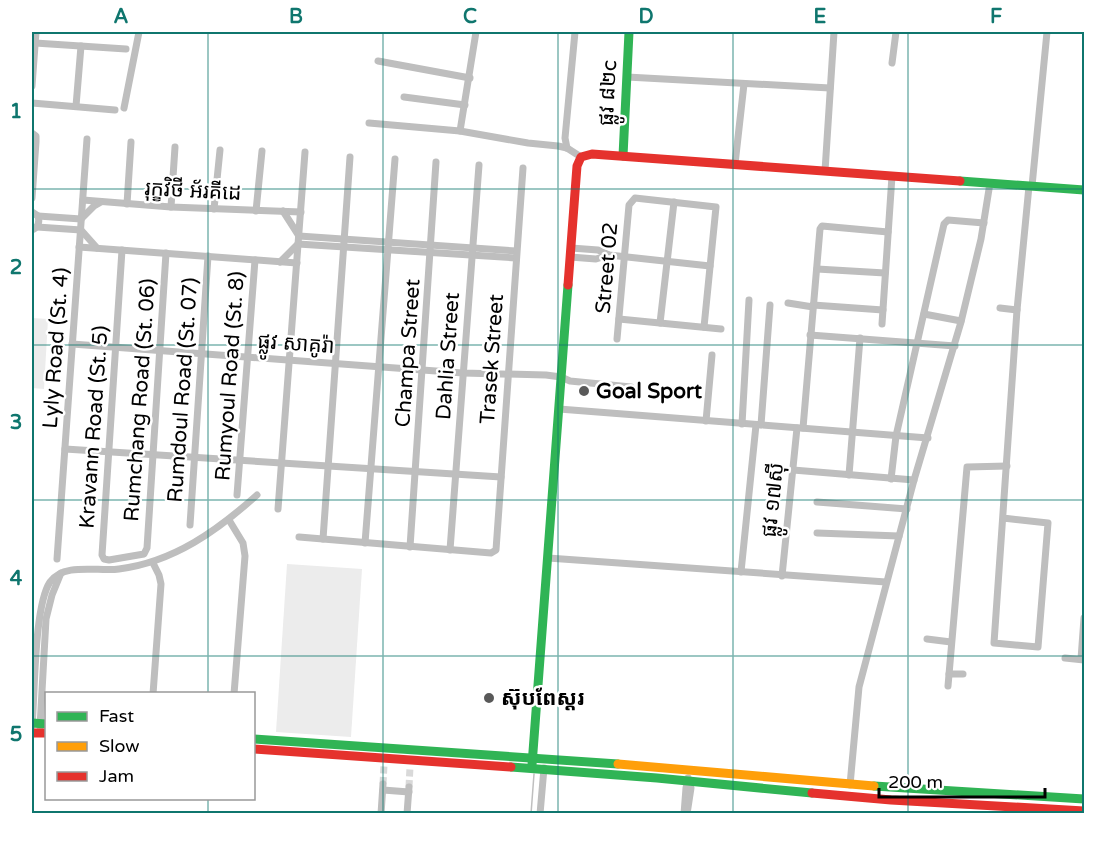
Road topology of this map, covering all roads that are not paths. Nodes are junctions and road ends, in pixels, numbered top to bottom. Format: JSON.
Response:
{"nodes":[{"id":1,"x":36,"y":32,"type":"edge"},
{"id":2,"x":139,"y":32,"type":"edge"},
{"id":3,"x":476,"y":32,"type":"edge"},
{"id":4,"x":575,"y":32,"type":"edge"},
{"id":5,"x":628,"y":32,"type":"edge"},
{"id":6,"x":834,"y":32,"type":"edge"},
{"id":7,"x":896,"y":32,"type":"edge"},
{"id":8,"x":1047,"y":32,"type":"edge"},
{"id":9,"x":35,"y":43,"type":"junction"},
{"id":10,"x":81,"y":46,"type":"junction"},
{"id":11,"x":126,"y":49,"type":"dead end"},
{"id":12,"x":33,"y":56,"type":"edge"},
{"id":13,"x":378,"y":61,"type":"dead end"},
{"id":14,"x":892,"y":63,"type":"dead end"},
{"id":15,"x":627,"y":77,"type":"junction"},
{"id":16,"x":470,"y":78,"type":"junction"},
{"id":17,"x":744,"y":84,"type":"junction"},
{"id":18,"x":32,"y":86,"type":"edge"},
{"id":19,"x":830,"y":88,"type":"junction"},
{"id":20,"x":404,"y":97,"type":"dead end"},
{"id":21,"x":32,"y":103,"type":"edge"},
{"id":22,"x":465,"y":105,"type":"junction"},
{"id":23,"x":76,"y":106,"type":"junction"},
{"id":24,"x":124,"y":108,"type":"dead end"},
{"id":25,"x":114,"y":110,"type":"dead end"},
{"id":26,"x":369,"y":123,"type":"dead end"},
{"id":27,"x":460,"y":131,"type":"junction"},
{"id":28,"x":32,"y":133,"type":"edge"},
{"id":29,"x":87,"y":139,"type":"dead end"},
{"id":30,"x":131,"y":142,"type":"dead end"},
{"id":31,"x":175,"y":147,"type":"dead end"},
{"id":32,"x":567,"y":148,"type":"junction"},
{"id":33,"x":220,"y":150,"type":"dead end"},
{"id":34,"x":262,"y":151,"type":"dead end"},
{"id":35,"x":305,"y":153,"type":"dead end"},
{"id":36,"x":623,"y":156,"type":"junction"},
{"id":37,"x":350,"y":157,"type":"dead end"},
{"id":38,"x":580,"y":157,"type":"junction"},
{"id":39,"x":395,"y":159,"type":"dead end"},
{"id":40,"x":436,"y":162,"type":"dead end"},
{"id":41,"x":735,"y":164,"type":"junction"},
{"id":42,"x":479,"y":165,"type":"dead end"},
{"id":43,"x":523,"y":168,"type":"dead end"},
{"id":44,"x":825,"y":171,"type":"junction"},
{"id":45,"x":892,"y":176,"type":"junction"},
{"id":46,"x":990,"y":183,"type":"junction"},
{"id":47,"x":1031,"y":186,"type":"junction"},
{"id":48,"x":1084,"y":190,"type":"edge"},
{"id":49,"x":32,"y":198,"type":"edge"},
{"id":50,"x":83,"y":200,"type":"junction"},
{"id":51,"x":103,"y":202,"type":"junction"},
{"id":52,"x":674,"y":202,"type":"junction"},
{"id":53,"x":127,"y":204,"type":"junction"},
{"id":54,"x":171,"y":207,"type":"junction"},
{"id":55,"x":214,"y":209,"type":"junction"},
{"id":56,"x":256,"y":211,"type":"junction"},
{"id":57,"x":283,"y":212,"type":"junction"},
{"id":58,"x":301,"y":212,"type":"junction"},
{"id":59,"x":35,"y":214,"type":"edge"},
{"id":60,"x":81,"y":219,"type":"junction"},
{"id":61,"x":984,"y":224,"type":"junction"},
{"id":62,"x":34,"y":228,"type":"edge"},
{"id":63,"x":81,"y":230,"type":"junction"},
{"id":64,"x":888,"y":232,"type":"junction"},
{"id":65,"x":299,"y":240,"type":"junction"},
{"id":66,"x":344,"y":243,"type":"junction"},
{"id":67,"x":388,"y":246,"type":"junction"},
{"id":68,"x":79,"y":247,"type":"junction"},
{"id":69,"x":97,"y":248,"type":"junction"},
{"id":70,"x":432,"y":249,"type":"junction"},
{"id":71,"x":122,"y":250,"type":"junction"},
{"id":72,"x":473,"y":251,"type":"junction"},
{"id":73,"x":571,"y":252,"type":"junction"},
{"id":74,"x":166,"y":253,"type":"junction"},
{"id":75,"x":516,"y":254,"type":"junction"},
{"id":76,"x":208,"y":256,"type":"junction"},
{"id":77,"x":623,"y":257,"type":"junction"},
{"id":78,"x":255,"y":260,"type":"junction"},
{"id":79,"x":280,"y":262,"type":"junction"},
{"id":80,"x":667,"y":262,"type":"junction"},
{"id":81,"x":297,"y":263,"type":"junction"},
{"id":82,"x":710,"y":266,"type":"junction"},
{"id":83,"x":816,"y":269,"type":"junction"},
{"id":84,"x":885,"y":273,"type":"junction"},
{"id":85,"x":749,"y":300,"type":"dead end"},
{"id":86,"x":788,"y":303,"type":"dead end"},
{"id":87,"x":770,"y":305,"type":"dead end"},
{"id":88,"x":813,"y":306,"type":"junction"},
{"id":89,"x":1000,"y":308,"type":"dead end"},
{"id":90,"x":883,"y":310,"type":"junction"},
{"id":91,"x":1017,"y":310,"type":"junction"},
{"id":92,"x":924,"y":314,"type":"junction"},
{"id":93,"x":618,"y":319,"type":"junction"},
{"id":94,"x":962,"y":321,"type":"junction"},
{"id":95,"x":660,"y":323,"type":"junction"},
{"id":96,"x":882,"y":324,"type":"dead end"},
{"id":97,"x":704,"y":327,"type":"junction"},
{"id":98,"x":721,"y":329,"type":"dead end"},
{"id":99,"x":810,"y":335,"type":"junction"},
{"id":100,"x":860,"y":338,"type":"junction"},
{"id":101,"x":617,"y":339,"type":"dead end"},
{"id":102,"x":917,"y":343,"type":"junction"},
{"id":103,"x":72,"y":344,"type":"junction"},
{"id":104,"x":955,"y":346,"type":"junction"},
{"id":105,"x":116,"y":347,"type":"junction"},
{"id":106,"x":160,"y":350,"type":"junction"},
{"id":107,"x":202,"y":354,"type":"junction"},
{"id":108,"x":712,"y":355,"type":"dead end"},
{"id":109,"x":248,"y":357,"type":"junction"},
{"id":110,"x":290,"y":360,"type":"junction"},
{"id":111,"x":335,"y":363,"type":"junction"},
{"id":112,"x":379,"y":367,"type":"junction"},
{"id":113,"x":423,"y":370,"type":"junction"},
{"id":114,"x":463,"y":372,"type":"junction"},
{"id":115,"x":508,"y":374,"type":"junction"},
{"id":116,"x":554,"y":376,"type":"junction"},
{"id":117,"x":631,"y":387,"type":"dead end"},
{"id":118,"x":559,"y":410,"type":"junction"},
{"id":119,"x":706,"y":421,"type":"junction"},
{"id":120,"x":741,"y":424,"type":"junction"},
{"id":121,"x":759,"y":425,"type":"junction"},
{"id":122,"x":800,"y":428,"type":"junction"},
{"id":123,"x":853,"y":432,"type":"junction"},
{"id":124,"x":896,"y":436,"type":"junction"},
{"id":125,"x":928,"y":438,"type":"junction"},
{"id":126,"x":65,"y":449,"type":"junction"},
{"id":127,"x":110,"y":452,"type":"junction"},
{"id":128,"x":153,"y":454,"type":"junction"},
{"id":129,"x":195,"y":457,"type":"junction"},
{"id":130,"x":240,"y":460,"type":"junction"},
{"id":131,"x":282,"y":463,"type":"junction"},
{"id":132,"x":328,"y":466,"type":"junction"},
{"id":133,"x":1007,"y":466,"type":"junction"},
{"id":134,"x":370,"y":468,"type":"junction"},
{"id":135,"x":793,"y":470,"type":"junction"},
{"id":136,"x":416,"y":471,"type":"junction"},
{"id":137,"x":456,"y":474,"type":"junction"},
{"id":138,"x":849,"y":475,"type":"junction"},
{"id":139,"x":501,"y":477,"type":"junction"},
{"id":140,"x":891,"y":479,"type":"junction"},
{"id":141,"x":914,"y":480,"type":"junction"},
{"id":142,"x":237,"y":495,"type":"dead end"},
{"id":143,"x":257,"y":495,"type":"dead end"},
{"id":144,"x":817,"y":502,"type":"dead end"},
{"id":145,"x":278,"y":509,"type":"dead end"},
{"id":146,"x":907,"y":509,"type":"junction"},
{"id":147,"x":1003,"y":518,"type":"junction"},
{"id":148,"x":229,"y":520,"type":"junction"},
{"id":149,"x":190,"y":525,"type":"dead end"},
{"id":150,"x":817,"y":533,"type":"dead end"},
{"id":151,"x":899,"y":536,"type":"junction"},
{"id":152,"x":299,"y":537,"type":"dead end"},
{"id":153,"x":323,"y":540,"type":"junction"},
{"id":154,"x":365,"y":543,"type":"junction"},
{"id":155,"x":410,"y":547,"type":"junction"},
{"id":156,"x":147,"y":548,"type":"joint"},
{"id":157,"x":450,"y":550,"type":"junction"},
{"id":158,"x":548,"y":558,"type":"junction"},
{"id":159,"x":57,"y":559,"type":"dead end"},
{"id":160,"x":153,"y":563,"type":"junction"},
{"id":161,"x":741,"y":572,"type":"junction"},
{"id":162,"x":782,"y":576,"type":"junction"},
{"id":163,"x":886,"y":582,"type":"junction"},
{"id":164,"x":1084,"y":618,"type":"edge"},
{"id":165,"x":927,"y":639,"type":"dead end"},
{"id":166,"x":951,"y":642,"type":"junction"},
{"id":167,"x":1065,"y":658,"type":"dead end"},
{"id":168,"x":1083,"y":659,"type":"edge"},
{"id":169,"x":949,"y":674,"type":"junction"},
{"id":170,"x":963,"y":674,"type":"dead end"},
{"id":171,"x":948,"y":686,"type":"dead end"},
{"id":172,"x":153,"y":692,"type":"edge"},
{"id":173,"x":234,"y":692,"type":"edge"},
{"id":174,"x":37,"y":728,"type":"edge"},
{"id":175,"x":255,"y":739,"type":"edge"},
{"id":176,"x":385,"y":748,"type":"junction"},
{"id":177,"x":255,"y":749,"type":"edge"},
{"id":178,"x":532,"y":758,"type":"junction"},
{"id":179,"x":544,"y":759,"type":"junction"},
{"id":180,"x":384,"y":762,"type":"junction"},
{"id":181,"x":532,"y":769,"type":"junction"},
{"id":182,"x":544,"y":770,"type":"junction"},
{"id":183,"x":689,"y":770,"type":"junction"},
{"id":184,"x":688,"y":781,"type":"junction"},
{"id":185,"x":850,"y":785,"type":"junction"},
{"id":186,"x":1084,"y":799,"type":"edge"},
{"id":187,"x":1084,"y":811,"type":"edge"},
{"id":188,"x":381,"y":813,"type":"edge"},
{"id":189,"x":407,"y":813,"type":"edge"},
{"id":190,"x":540,"y":813,"type":"edge"},
{"id":191,"x":686,"y":813,"type":"edge"}],
"edges":[{"from":1,"to":9,"type":"street"},
{"from":2,"to":24,"type":"street"},
{"from":3,"to":16,"type":"street"},
{"from":4,"to":32,"type":"street"},
{"from":5,"to":15,"type":"main road","name":"ផ្លូវ ៨២c"},
{"from":6,"to":19,"type":"street"},
{"from":7,"to":14,"type":"street"},
{"from":8,"to":47,"type":"street"},
{"from":9,"to":10,"type":"street"},
{"from":9,"to":12,"type":"street"},
{"from":10,"to":11,"type":"street"},
{"from":10,"to":23,"type":"street"},
{"from":12,"to":18,"type":"street"},
{"from":13,"to":16,"type":"street"},
{"from":15,"to":17,"type":"street"},
{"from":15,"to":36,"type":"main road","name":"ផ្លូវ ៨២c"},
{"from":16,"to":22,"type":"street"},
{"from":17,"to":19,"type":"street"},
{"from":17,"to":41,"type":"street"},
{"from":19,"to":44,"type":"street"},
{"from":20,"to":22,"type":"street"},
{"from":21,"to":23,"type":"street"},
{"from":22,"to":27,"type":"street"},
{"from":23,"to":25,"type":"street"},
{"from":26,"to":27,"type":"street"},
{"from":27,"to":32,"type":"street"},
{"from":28,"to":49,"type":"street"},
{"from":29,"to":50,"type":"street","name":"Lyly Road (St. 4)"},
{"from":30,"to":53,"type":"street"},
{"from":31,"to":54,"type":"street"},
{"from":32,"to":38,"type":"street"},
{"from":33,"to":55,"type":"street"},
{"from":34,"to":56,"type":"street"},
{"from":35,"to":58,"type":"street"},
{"from":36,"to":38,"type":"main road"},
{"from":36,"to":41,"type":"main road"},
{"from":37,"to":66,"type":"street"},
{"from":38,"to":73,"type":"main road"},
{"from":39,"to":67,"type":"street"},
{"from":40,"to":70,"type":"street","name":"Champa Street"},
{"from":41,"to":44,"type":"main road"},
{"from":42,"to":72,"type":"street","name":"Dahlia Street"},
{"from":43,"to":75,"type":"street","name":"Trasek Street"},
{"from":44,"to":45,"type":"main road"},
{"from":45,"to":46,"type":"main road"},
{"from":45,"to":64,"type":"street"},
{"from":46,"to":47,"type":"main road"},
{"from":46,"to":61,"type":"street"},
{"from":47,"to":48,"type":"main road"},
{"from":47,"to":91,"type":"street"},
{"from":50,"to":51,"type":"street","name":"រុក្ខវិថី អ័រគីដេ"},
{"from":50,"to":60,"type":"street","name":"Lyly Road (St. 4)"},
{"from":51,"to":53,"type":"street","name":"រុក្ខវិថី អ័រគីដេ"},
{"from":51,"to":60,"type":"street"},
{"from":52,"to":77,"type":"street","name":"Street 02"},
{"from":52,"to":80,"type":"street"},
{"from":52,"to":82,"type":"street"},
{"from":53,"to":54,"type":"street","name":"រុក្ខវិថី អ័រគីដេ"},
{"from":54,"to":55,"type":"street","name":"រុក្ខវិថី អ័រគីដេ"},
{"from":55,"to":56,"type":"street","name":"រុក្ខវិថី អ័រគីដេ"},
{"from":56,"to":57,"type":"street","name":"រុក្ខវិថី អ័រគីដេ"},
{"from":57,"to":58,"type":"street","name":"រុក្ខវិថី អ័រគីដេ"},
{"from":57,"to":65,"type":"street"},
{"from":58,"to":65,"type":"street"},
{"from":59,"to":60,"type":"street"},
{"from":59,"to":62,"type":"street"},
{"from":60,"to":63,"type":"street","name":"Lyly Road (St. 4)"},
{"from":61,"to":92,"type":"street"},
{"from":61,"to":94,"type":"street"},
{"from":62,"to":63,"type":"street"},
{"from":63,"to":68,"type":"street","name":"Lyly Road (St. 4)"},
{"from":63,"to":69,"type":"street"},
{"from":64,"to":83,"type":"street","name":"ផ្លូវ ១៧ស៊ី"},
{"from":64,"to":84,"type":"street"},
{"from":65,"to":66,"type":"street"},
{"from":65,"to":79,"type":"street"},
{"from":65,"to":81,"type":"street"},
{"from":66,"to":67,"type":"street"},
{"from":66,"to":111,"type":"street"},
{"from":67,"to":70,"type":"street"},
{"from":67,"to":112,"type":"street"},
{"from":68,"to":69,"type":"street"},
{"from":68,"to":103,"type":"street","name":"Lyly Road (St. 4)"},
{"from":69,"to":71,"type":"street"},
{"from":70,"to":72,"type":"street"},
{"from":70,"to":113,"type":"street","name":"Champa Street"},
{"from":71,"to":74,"type":"street"},
{"from":71,"to":105,"type":"street","name":"Kravann Road (St. 5)"},
{"from":72,"to":75,"type":"street"},
{"from":72,"to":114,"type":"street","name":"Dahlia Street"},
{"from":73,"to":77,"type":"street"},
{"from":73,"to":116,"type":"main road"},
{"from":74,"to":76,"type":"street"},
{"from":74,"to":106,"type":"street","name":"Rumchang Road (St. 06)"},
{"from":75,"to":115,"type":"street","name":"Trasek Street"},
{"from":76,"to":78,"type":"street"},
{"from":76,"to":107,"type":"street","name":"Rumdoul Road (St. 07)"},
{"from":77,"to":80,"type":"street"},
{"from":77,"to":93,"type":"street","name":"Street 02"},
{"from":78,"to":79,"type":"street"},
{"from":78,"to":109,"type":"street","name":"Rumyoul Road (St. 8)"},
{"from":79,"to":81,"type":"street"},
{"from":80,"to":82,"type":"street"},
{"from":80,"to":95,"type":"street"},
{"from":81,"to":110,"type":"street"},
{"from":82,"to":97,"type":"street"},
{"from":83,"to":84,"type":"street"},
{"from":83,"to":88,"type":"street","name":"ផ្លូវ ១៧ស៊ី"},
{"from":84,"to":90,"type":"street"},
{"from":85,"to":120,"type":"street"},
{"from":86,"to":88,"type":"street"},
{"from":87,"to":121,"type":"street"},
{"from":88,"to":90,"type":"street"},
{"from":88,"to":99,"type":"street","name":"ផ្លូវ ១៧ស៊ី"},
{"from":89,"to":91,"type":"street"},
{"from":90,"to":96,"type":"street"},
{"from":91,"to":133,"type":"street"},
{"from":92,"to":94,"type":"street"},
{"from":92,"to":102,"type":"street"},
{"from":93,"to":95,"type":"street"},
{"from":93,"to":101,"type":"street","name":"Street 02"},
{"from":94,"to":104,"type":"street"},
{"from":95,"to":97,"type":"street"},
{"from":97,"to":98,"type":"street"},
{"from":99,"to":100,"type":"street"},
{"from":99,"to":122,"type":"street","name":"ផ្លូវ ១៧ស៊ី"},
{"from":100,"to":102,"type":"street"},
{"from":100,"to":123,"type":"street"},
{"from":102,"to":104,"type":"street"},
{"from":102,"to":124,"type":"street"},
{"from":103,"to":105,"type":"street","name":"ផ្លូវ សាគូរ៉ា"},
{"from":103,"to":126,"type":"street","name":"Lyly Road (St. 4)"},
{"from":104,"to":125,"type":"street"},
{"from":105,"to":106,"type":"street","name":"ផ្លូវ សាគូរ៉ា"},
{"from":105,"to":127,"type":"street","name":"Kravann Road (St. 5)"},
{"from":106,"to":107,"type":"street","name":"ផ្លូវ សាគូរ៉ា"},
{"from":106,"to":128,"type":"street","name":"Rumchang Road (St. 06)"},
{"from":107,"to":109,"type":"street","name":"ផ្លូវ សាគូរ៉ា"},
{"from":107,"to":129,"type":"street","name":"Rumdoul Road (St. 07)"},
{"from":108,"to":119,"type":"street"},
{"from":109,"to":110,"type":"street","name":"ផ្លូវ សាគូរ៉ា"},
{"from":109,"to":130,"type":"street","name":"Rumyoul Road (St. 8)"},
{"from":110,"to":111,"type":"street","name":"ផ្លូវ សាគូរ៉ា"},
{"from":110,"to":131,"type":"street"},
{"from":111,"to":112,"type":"street","name":"ផ្លូវ សាគូរ៉ា"},
{"from":111,"to":132,"type":"street"},
{"from":112,"to":113,"type":"street","name":"ផ្លូវ សាគូរ៉ា"},
{"from":112,"to":134,"type":"street"},
{"from":113,"to":114,"type":"street","name":"ផ្លូវ សាគូរ៉ា"},
{"from":113,"to":136,"type":"street","name":"Champa Street"},
{"from":114,"to":115,"type":"street","name":"ផ្លូវ សាគូរ៉ា"},
{"from":114,"to":137,"type":"street","name":"Dahlia Street"},
{"from":115,"to":116,"type":"street","name":"ផ្លូវ សាគូរ៉ា"},
{"from":115,"to":139,"type":"street","name":"Trasek Street"},
{"from":116,"to":117,"type":"street","name":"ផ្លូវ សាគូរ៉ា"},
{"from":116,"to":118,"type":"main road"},
{"from":118,"to":119,"type":"street"},
{"from":118,"to":158,"type":"main road"},
{"from":119,"to":120,"type":"street"},
{"from":120,"to":121,"type":"street"},
{"from":121,"to":122,"type":"street"},
{"from":121,"to":161,"type":"street"},
{"from":122,"to":123,"type":"street"},
{"from":122,"to":135,"type":"street","name":"ផ្លូវ ១៧ស៊ី"},
{"from":123,"to":124,"type":"street"},
{"from":123,"to":138,"type":"street"},
{"from":124,"to":125,"type":"street"},
{"from":124,"to":140,"type":"street"},
{"from":125,"to":141,"type":"street"},
{"from":126,"to":127,"type":"street"},
{"from":126,"to":159,"type":"street","name":"Lyly Road (St. 4)"},
{"from":127,"to":128,"type":"street"},
{"from":127,"to":156,"type":"street","name":"Kravann Road (St. 5)"},
{"from":128,"to":129,"type":"street"},
{"from":128,"to":156,"type":"street","name":"Rumchang Road (St. 06)"},
{"from":129,"to":130,"type":"street"},
{"from":129,"to":149,"type":"street","name":"Rumdoul Road (St. 07)"},
{"from":130,"to":131,"type":"street"},
{"from":130,"to":142,"type":"street","name":"Rumyoul Road (St. 8)"},
{"from":131,"to":132,"type":"street"},
{"from":131,"to":145,"type":"street"},
{"from":132,"to":134,"type":"street"},
{"from":132,"to":153,"type":"street"},
{"from":133,"to":147,"type":"street"},
{"from":133,"to":166,"type":"street"},
{"from":134,"to":136,"type":"street"},
{"from":134,"to":154,"type":"street"},
{"from":135,"to":138,"type":"street"},
{"from":135,"to":162,"type":"street","name":"ផ្លូវ ១៧ស៊ី"},
{"from":136,"to":137,"type":"street"},
{"from":136,"to":155,"type":"street","name":"Champa Street"},
{"from":137,"to":139,"type":"street"},
{"from":137,"to":157,"type":"street","name":"Dahlia Street"},
{"from":138,"to":140,"type":"street"},
{"from":139,"to":157,"type":"street","name":"Trasek Street"},
{"from":140,"to":141,"type":"street"},
{"from":141,"to":146,"type":"street"},
{"from":143,"to":148,"type":"street"},
{"from":144,"to":146,"type":"street"},
{"from":146,"to":151,"type":"street"},
{"from":147,"to":147,"type":"street"},
{"from":148,"to":160,"type":"street"},
{"from":148,"to":173,"type":"street"},
{"from":150,"to":151,"type":"street"},
{"from":151,"to":163,"type":"street"},
{"from":152,"to":153,"type":"street"},
{"from":153,"to":154,"type":"street"},
{"from":154,"to":155,"type":"street"},
{"from":155,"to":157,"type":"street"},
{"from":158,"to":161,"type":"street"},
{"from":158,"to":178,"type":"main road"},
{"from":160,"to":172,"type":"street"},
{"from":160,"to":174,"type":"street"},
{"from":161,"to":162,"type":"street"},
{"from":162,"to":163,"type":"street"},
{"from":163,"to":185,"type":"street"},
{"from":164,"to":168,"type":"street"},
{"from":165,"to":166,"type":"street"},
{"from":166,"to":169,"type":"street"},
{"from":167,"to":168,"type":"street"},
{"from":169,"to":170,"type":"street"},
{"from":169,"to":171,"type":"street"},
{"from":175,"to":176,"type":"main road"},
{"from":176,"to":178,"type":"main road"},
{"from":176,"to":180,"type":"street"},
{"from":177,"to":180,"type":"main road"},
{"from":178,"to":179,"type":"main road"},
{"from":178,"to":181,"type":"main road"},
{"from":179,"to":182,"type":"street"},
{"from":179,"to":183,"type":"main road"},
{"from":180,"to":181,"type":"main road"},
{"from":181,"to":182,"type":"main road"},
{"from":182,"to":184,"type":"main road"},
{"from":182,"to":190,"type":"street"},
{"from":183,"to":184,"type":"street"},
{"from":183,"to":185,"type":"main road"},
{"from":184,"to":187,"type":"main road"},
{"from":184,"to":191,"type":"street"},
{"from":185,"to":186,"type":"main road"},
{"from":188,"to":189,"type":"street"}]}
